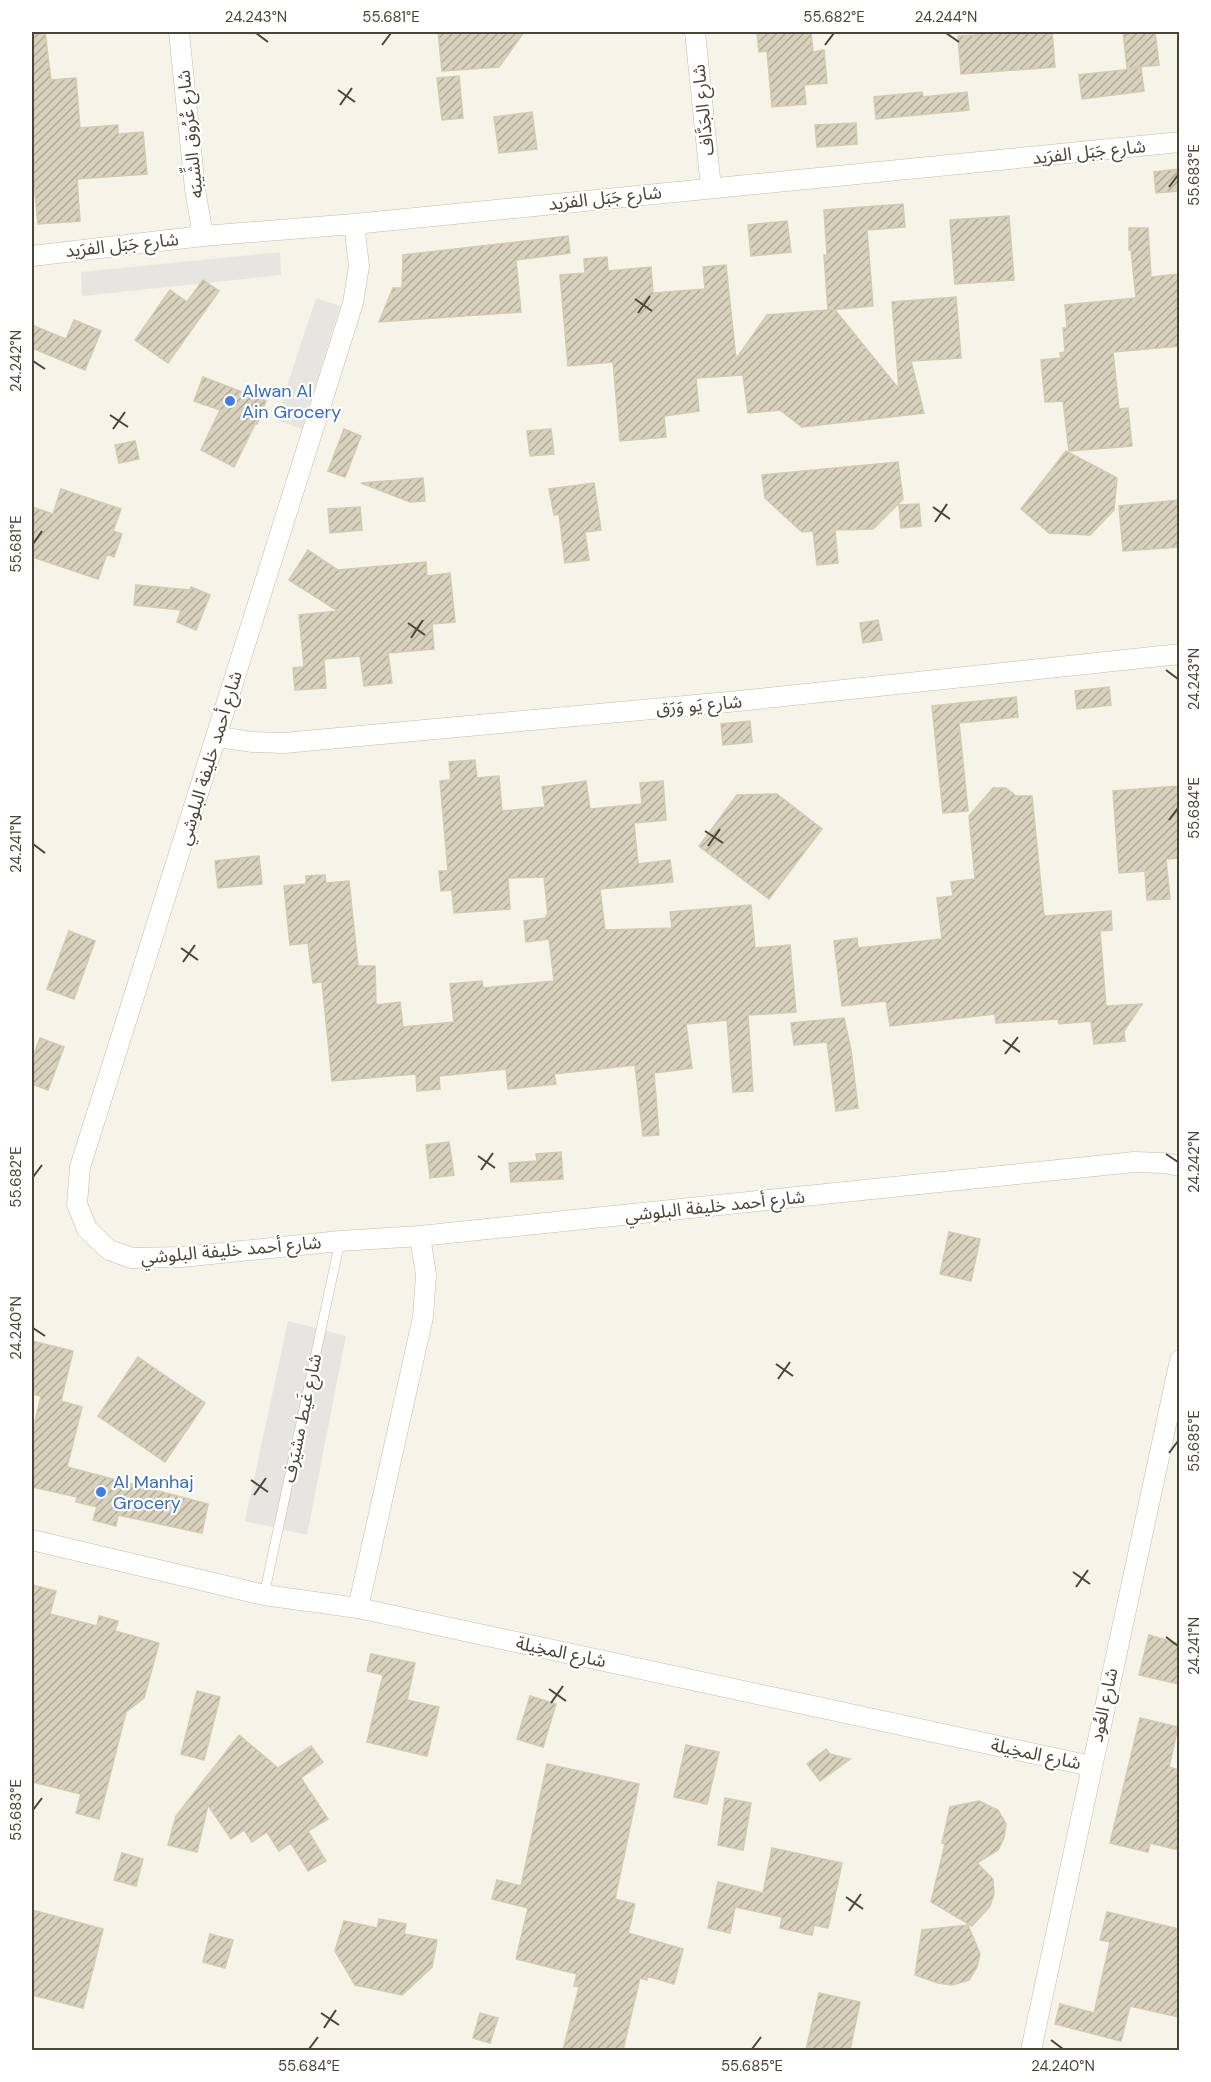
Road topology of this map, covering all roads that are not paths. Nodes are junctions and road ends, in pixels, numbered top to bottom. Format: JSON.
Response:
{"nodes":[{"id":1,"x":179,"y":32,"type":"edge"},
{"id":2,"x":695,"y":32,"type":"edge"},
{"id":3,"x":1179,"y":142,"type":"edge"},
{"id":4,"x":711,"y":188,"type":"junction"},
{"id":5,"x":354,"y":224,"type":"junction"},
{"id":6,"x":203,"y":236,"type":"junction"},
{"id":7,"x":32,"y":256,"type":"edge"},
{"id":8,"x":1179,"y":654,"type":"edge"},
{"id":9,"x":218,"y":737,"type":"junction"},
{"id":10,"x":1179,"y":1166,"type":"edge"},
{"id":11,"x":420,"y":1236,"type":"junction"},
{"id":12,"x":340,"y":1241,"type":"junction"},
{"id":13,"x":1179,"y":1368,"type":"edge"},
{"id":14,"x":32,"y":1540,"type":"edge"},
{"id":15,"x":264,"y":1595,"type":"junction"},
{"id":16,"x":358,"y":1608,"type":"junction"},
{"id":17,"x":1091,"y":1766,"type":"junction"},
{"id":18,"x":1031,"y":2050,"type":"edge"}],
"edges":[{"from":1,"to":6,"type":"street","name":"شارع عُرُوق الشِّيبَه"},
{"from":2,"to":4,"type":"street","name":"شارع الجَدَّاف"},
{"from":3,"to":4,"type":"street","name":"شارع جَبَل الفرَيد"},
{"from":4,"to":5,"type":"street","name":"شارع جَبَل الفرَيد"},
{"from":5,"to":6,"type":"street","name":"شارع جَبَل الفرَيد"},
{"from":5,"to":9,"type":"street","name":"شارع أحمد خليفة البلوشي"},
{"from":6,"to":7,"type":"street","name":"شارع جَبَل الفرَيد"},
{"from":8,"to":9,"type":"street","name":"شارع يَو وَرَق"},
{"from":9,"to":12,"type":"street","name":"شارع أحمد خليفة البلوشي"},
{"from":10,"to":11,"type":"street","name":"شارع أحمد خليفة البلوشي"},
{"from":11,"to":12,"type":"street","name":"شارع أحمد خليفة البلوشي"},
{"from":11,"to":16,"type":"street"},
{"from":12,"to":15,"type":"lane","name":"شارع غَيط مشيَرف"},
{"from":13,"to":17,"type":"street","name":"شارع العُود"},
{"from":14,"to":15,"type":"street","name":"شارع المخِيلة"},
{"from":15,"to":16,"type":"street","name":"شارع المخِيلة"},
{"from":16,"to":17,"type":"street","name":"شارع المخِيلة"},
{"from":17,"to":18,"type":"street","name":"شارع العُود"}]}
